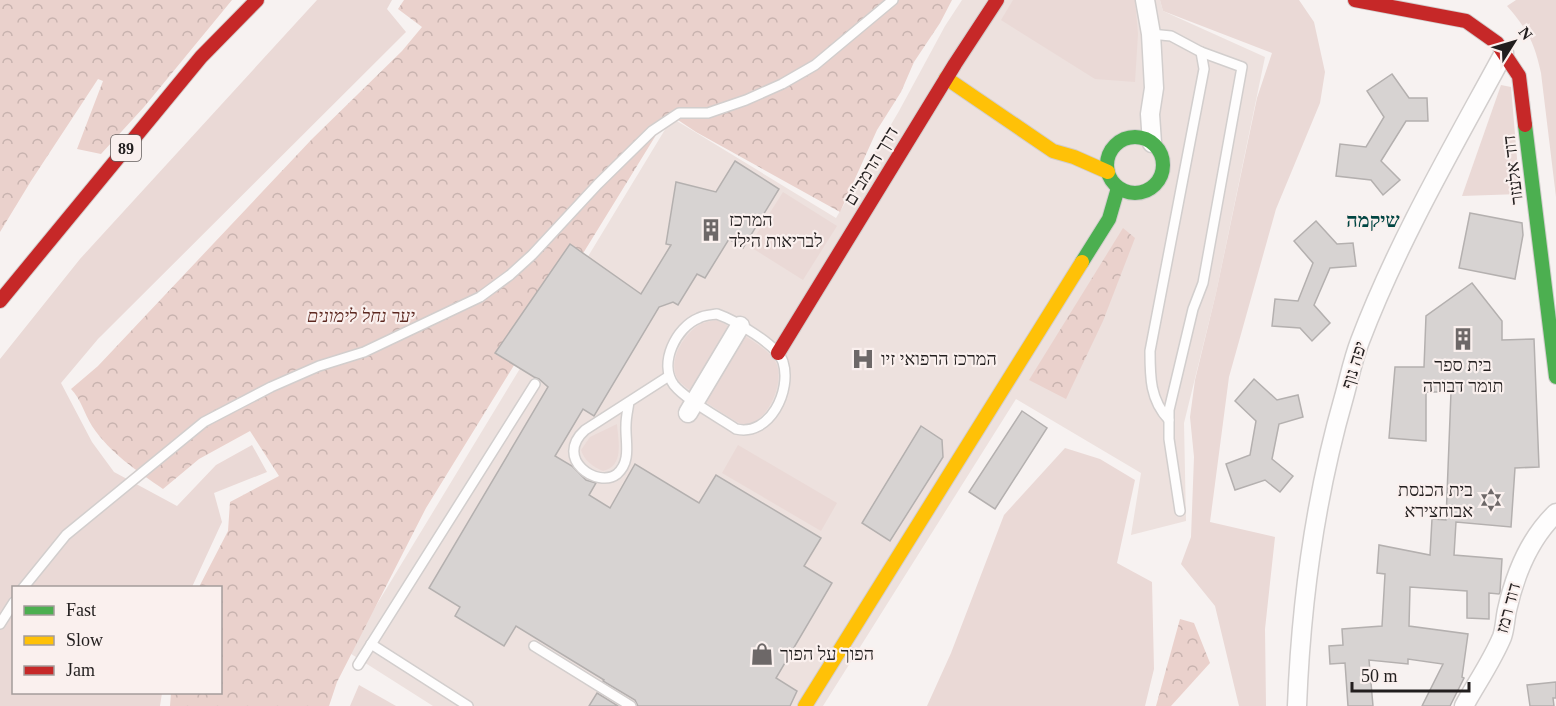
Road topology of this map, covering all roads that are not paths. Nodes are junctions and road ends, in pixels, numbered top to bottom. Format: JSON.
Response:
{"nodes":[{"id":1,"x":256,"y":0,"type":"edge"},
{"id":2,"x":893,"y":0,"type":"edge"},
{"id":3,"x":997,"y":0,"type":"edge"},
{"id":4,"x":1145,"y":0,"type":"edge"},
{"id":5,"x":1355,"y":0,"type":"edge"},
{"id":6,"x":1151,"y":34,"type":"junction"},
{"id":7,"x":1201,"y":52,"type":"junction"},
{"id":8,"x":1504,"y":53,"type":"junction"},
{"id":9,"x":946,"y":78,"type":"junction"},
{"id":10,"x":1145,"y":140,"type":"junction"},
{"id":11,"x":1111,"y":150,"type":"junction"},
{"id":12,"x":1074,"y":157,"type":"junction"},
{"id":13,"x":1108,"y":172,"type":"junction"},
{"id":14,"x":1118,"y":188,"type":"junction"},
{"id":15,"x":1137,"y":193,"type":"junction"},
{"id":16,"x":1108,"y":219,"type":"junction"},
{"id":17,"x":0,"y":301,"type":"edge"},
{"id":18,"x":740,"y":326,"type":"junction"},
{"id":19,"x":778,"y":353,"type":"junction"},
{"id":20,"x":669,"y":376,"type":"junction"},
{"id":21,"x":1556,"y":377,"type":"edge"},
{"id":22,"x":535,"y":384,"type":"dead end"},
{"id":23,"x":629,"y":402,"type":"junction"},
{"id":24,"x":691,"y":407,"type":"junction"},
{"id":25,"x":1169,"y":420,"type":"junction"},
{"id":26,"x":1180,"y":511,"type":"dead end"},
{"id":27,"x":1556,"y":513,"type":"edge"},
{"id":28,"x":25,"y":586,"type":"edge"},
{"id":29,"x":12,"y":605,"type":"edge"},
{"id":30,"x":0,"y":624,"type":"edge"},
{"id":31,"x":371,"y":644,"type":"junction"},
{"id":32,"x":534,"y":646,"type":"dead end"},
{"id":33,"x":358,"y":665,"type":"dead end"},
{"id":34,"x":468,"y":706,"type":"edge"},
{"id":35,"x":631,"y":706,"type":"edge"},
{"id":36,"x":805,"y":706,"type":"edge"},
{"id":37,"x":1297,"y":706,"type":"edge"},
{"id":38,"x":1464,"y":706,"type":"edge"}],
"edges":[{"from":1,"to":17,"type":"main road","number":"89"},
{"from":2,"to":28,"type":"lane"},
{"from":3,"to":9,"type":"main road","name":"דרך הרמב\"ם"},
{"from":4,"to":6,"type":"street"},
{"from":5,"to":8,"type":"main road","name":"דוד אלעזר"},
{"from":6,"to":7,"type":"lane"},
{"from":6,"to":10,"type":"street"},
{"from":7,"to":25,"type":"lane"},
{"from":7,"to":25,"type":"lane"},
{"from":8,"to":21,"type":"main road","name":"דוד אלעזר"},
{"from":8,"to":37,"type":"street","name":"יפה נוף"},
{"from":9,"to":12,"type":"main road"},
{"from":9,"to":19,"type":"main road","name":"דרך הרמב\"ם"},
{"from":10,"to":11,"type":"main road"},
{"from":10,"to":15,"type":"main road"},
{"from":11,"to":12,"type":"main road"},
{"from":11,"to":13,"type":"main road"},
{"from":12,"to":13,"type":"main road"},
{"from":13,"to":14,"type":"main road"},
{"from":14,"to":15,"type":"main road"},
{"from":14,"to":16,"type":"main road"},
{"from":15,"to":16,"type":"main road"},
{"from":16,"to":36,"type":"main road"},
{"from":18,"to":19,"type":"lane"},
{"from":18,"to":20,"type":"lane"},
{"from":18,"to":24,"type":"street"},
{"from":19,"to":24,"type":"lane"},
{"from":20,"to":23,"type":"lane"},
{"from":20,"to":24,"type":"lane"},
{"from":22,"to":31,"type":"lane"},
{"from":23,"to":23,"type":"lane"},
{"from":25,"to":26,"type":"lane"},
{"from":27,"to":38,"type":"street","name":"דוד רמז"},
{"from":29,"to":30,"type":"lane"},
{"from":31,"to":33,"type":"lane"},
{"from":31,"to":34,"type":"lane"},
{"from":32,"to":35,"type":"lane"}]}
